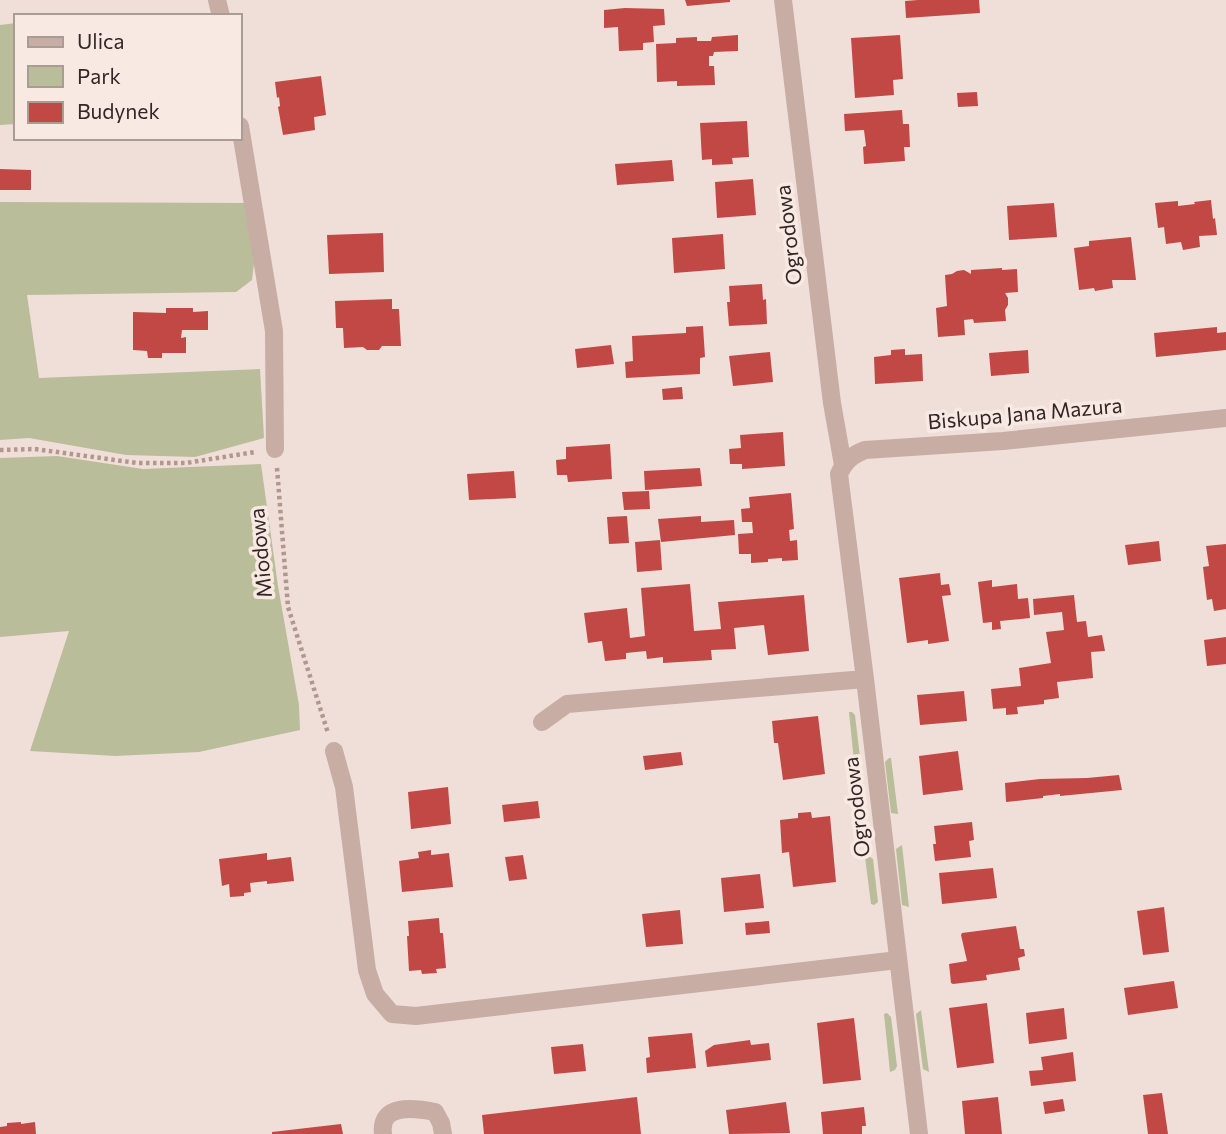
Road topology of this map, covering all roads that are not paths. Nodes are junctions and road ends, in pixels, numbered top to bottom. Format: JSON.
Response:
{"nodes":[{"id":1,"x":783,"y":0,"type":"edge"},
{"id":2,"x":242,"y":137,"type":"edge"},
{"id":3,"x":1226,"y":418,"type":"edge"},
{"id":4,"x":275,"y":449,"type":"road end"},
{"id":5,"x":841,"y":470,"type":"junction"},
{"id":6,"x":865,"y":679,"type":"junction"},
{"id":7,"x":542,"y":723,"type":"dead end"},
{"id":8,"x":334,"y":751,"type":"road end"},
{"id":9,"x":898,"y":960,"type":"junction"},
{"id":10,"x":383,"y":1134,"type":"edge"},
{"id":11,"x":443,"y":1134,"type":"edge"},
{"id":12,"x":919,"y":1134,"type":"edge"}],
"edges":[{"from":1,"to":5,"type":"street","name":"Ogrodowa"},
{"from":2,"to":4,"type":"street"},
{"from":3,"to":5,"type":"street","name":"Biskupa Jana Mazura"},
{"from":5,"to":6,"type":"street","name":"Ogrodowa"},
{"from":6,"to":7,"type":"street"},
{"from":6,"to":9,"type":"street","name":"Ogrodowa"},
{"from":8,"to":9,"type":"street"},
{"from":9,"to":12,"type":"street","name":"Ogrodowa"},
{"from":10,"to":11,"type":"street"}]}
